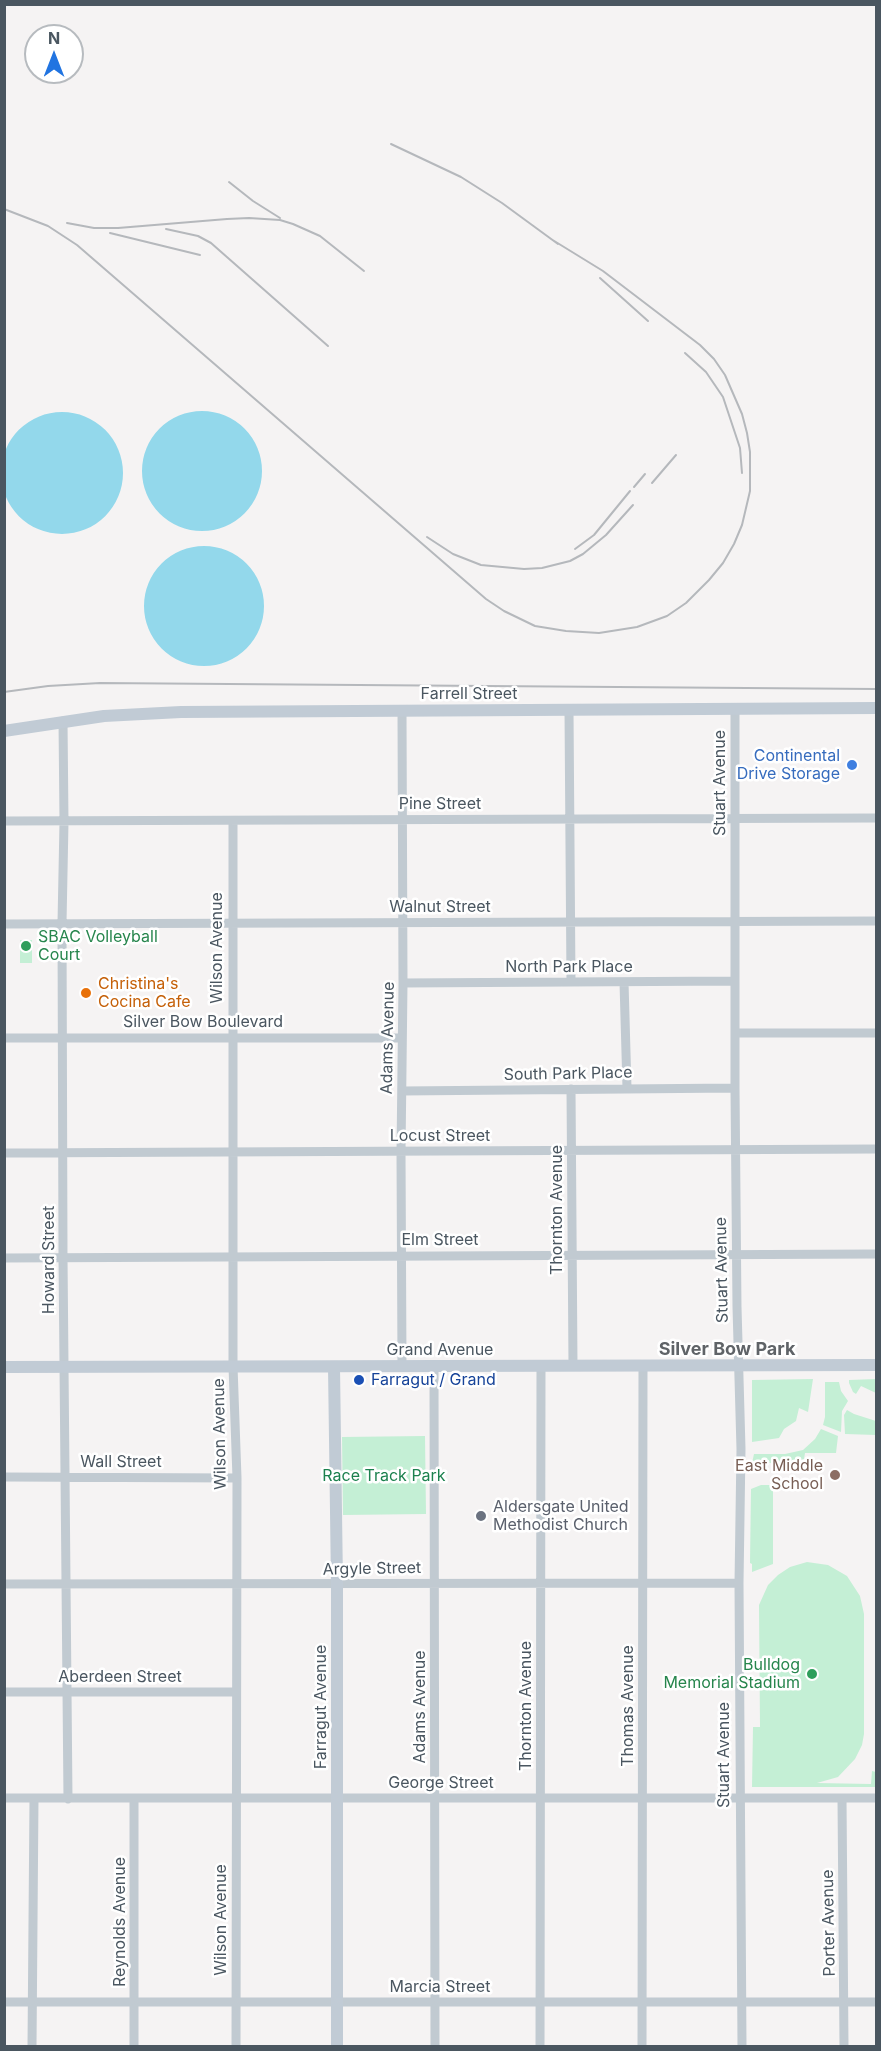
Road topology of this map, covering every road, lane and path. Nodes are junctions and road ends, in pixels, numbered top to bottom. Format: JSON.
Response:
{"nodes":[{"id":1,"x":735,"y":708,"type":"junction"},
{"id":2,"x":876,"y":708,"type":"edge"},
{"id":3,"x":569,"y":710,"type":"junction"},
{"id":4,"x":402,"y":711,"type":"junction"},
{"id":5,"x":63,"y":721,"type":"junction"},
{"id":6,"x":4,"y":731,"type":"edge"},
{"id":7,"x":735,"y":818,"type":"junction"},
{"id":8,"x":876,"y":818,"type":"edge"},
{"id":9,"x":403,"y":819,"type":"junction"},
{"id":10,"x":570,"y":819,"type":"junction"},
{"id":11,"x":4,"y":821,"type":"edge"},
{"id":12,"x":233,"y":821,"type":"junction"},
{"id":13,"x":64,"y":822,"type":"junction"},
{"id":14,"x":570,"y":921,"type":"junction"},
{"id":15,"x":735,"y":921,"type":"junction"},
{"id":16,"x":876,"y":921,"type":"edge"},
{"id":17,"x":403,"y":922,"type":"junction"},
{"id":18,"x":62,"y":923,"type":"junction"},
{"id":19,"x":232,"y":923,"type":"junction"},
{"id":20,"x":4,"y":924,"type":"edge"},
{"id":21,"x":735,"y":981,"type":"junction"},
{"id":22,"x":571,"y":982,"type":"junction"},
{"id":23,"x":624,"y":982,"type":"junction"},
{"id":24,"x":404,"y":983,"type":"junction"},
{"id":25,"x":735,"y":1033,"type":"junction"},
{"id":26,"x":876,"y":1033,"type":"edge"},
{"id":27,"x":232,"y":1037,"type":"junction"},
{"id":28,"x":4,"y":1038,"type":"edge"},
{"id":29,"x":62,"y":1038,"type":"junction"},
{"id":30,"x":402,"y":1038,"type":"junction"},
{"id":31,"x":627,"y":1088,"type":"junction"},
{"id":32,"x":735,"y":1088,"type":"junction"},
{"id":33,"x":571,"y":1089,"type":"junction"},
{"id":34,"x":402,"y":1091,"type":"junction"},
{"id":35,"x":876,"y":1149,"type":"edge"},
{"id":36,"x":572,"y":1150,"type":"junction"},
{"id":37,"x":736,"y":1150,"type":"junction"},
{"id":38,"x":63,"y":1152,"type":"junction"},
{"id":39,"x":233,"y":1152,"type":"junction"},
{"id":40,"x":401,"y":1152,"type":"junction"},
{"id":41,"x":4,"y":1153,"type":"edge"},
{"id":42,"x":876,"y":1254,"type":"edge"},
{"id":43,"x":402,"y":1255,"type":"junction"},
{"id":44,"x":572,"y":1255,"type":"junction"},
{"id":45,"x":737,"y":1255,"type":"junction"},
{"id":46,"x":234,"y":1256,"type":"junction"},
{"id":47,"x":63,"y":1257,"type":"junction"},
{"id":48,"x":4,"y":1258,"type":"edge"},
{"id":49,"x":740,"y":1365,"type":"junction"},
{"id":50,"x":876,"y":1365,"type":"edge"},
{"id":51,"x":64,"y":1366,"type":"junction"},
{"id":52,"x":233,"y":1366,"type":"junction"},
{"id":53,"x":402,"y":1366,"type":"junction"},
{"id":54,"x":541,"y":1366,"type":"junction"},
{"id":55,"x":573,"y":1366,"type":"junction"},
{"id":56,"x":643,"y":1366,"type":"junction"},
{"id":57,"x":4,"y":1367,"type":"edge"},
{"id":58,"x":334,"y":1367,"type":"junction"},
{"id":59,"x":434,"y":1367,"type":"junction"},
{"id":60,"x":4,"y":1477,"type":"edge"},
{"id":61,"x":66,"y":1477,"type":"junction"},
{"id":62,"x":237,"y":1478,"type":"junction"},
{"id":63,"x":541,"y":1582,"type":"junction"},
{"id":64,"x":435,"y":1583,"type":"junction"},
{"id":65,"x":643,"y":1583,"type":"junction"},
{"id":66,"x":739,"y":1583,"type":"junction"},
{"id":67,"x":4,"y":1584,"type":"edge"},
{"id":68,"x":66,"y":1584,"type":"junction"},
{"id":69,"x":235,"y":1584,"type":"junction"},
{"id":70,"x":337,"y":1584,"type":"junction"},
{"id":71,"x":4,"y":1692,"type":"edge"},
{"id":72,"x":67,"y":1692,"type":"junction"},
{"id":73,"x":236,"y":1692,"type":"junction"},
{"id":74,"x":4,"y":1798,"type":"edge"},
{"id":75,"x":34,"y":1798,"type":"junction"},
{"id":76,"x":68,"y":1798,"type":"junction"},
{"id":77,"x":134,"y":1798,"type":"junction"},
{"id":78,"x":236,"y":1798,"type":"junction"},
{"id":79,"x":337,"y":1798,"type":"junction"},
{"id":80,"x":541,"y":1798,"type":"junction"},
{"id":81,"x":842,"y":1798,"type":"junction"},
{"id":82,"x":876,"y":1798,"type":"edge"},
{"id":83,"x":435,"y":1799,"type":"junction"},
{"id":84,"x":643,"y":1799,"type":"junction"},
{"id":85,"x":739,"y":1799,"type":"junction"},
{"id":86,"x":4,"y":2002,"type":"edge"},
{"id":87,"x":32,"y":2002,"type":"junction"},
{"id":88,"x":236,"y":2002,"type":"junction"},
{"id":89,"x":434,"y":2002,"type":"junction"},
{"id":90,"x":541,"y":2002,"type":"junction"},
{"id":91,"x":642,"y":2002,"type":"junction"},
{"id":92,"x":743,"y":2002,"type":"junction"},
{"id":93,"x":844,"y":2002,"type":"junction"},
{"id":94,"x":876,"y":2002,"type":"edge"},
{"id":95,"x":135,"y":2003,"type":"junction"},
{"id":96,"x":337,"y":2003,"type":"junction"},
{"id":97,"x":32,"y":2046,"type":"edge"},
{"id":98,"x":134,"y":2046,"type":"edge"},
{"id":99,"x":236,"y":2046,"type":"edge"},
{"id":100,"x":337,"y":2046,"type":"edge"},
{"id":101,"x":435,"y":2046,"type":"edge"},
{"id":102,"x":540,"y":2046,"type":"edge"},
{"id":103,"x":642,"y":2046,"type":"edge"},
{"id":104,"x":742,"y":2046,"type":"edge"},
{"id":105,"x":844,"y":2046,"type":"edge"}],
"edges":[{"from":1,"to":2,"type":"main road","name":"Farrell Street"},
{"from":1,"to":3,"type":"main road","name":"Farrell Street"},
{"from":1,"to":7,"type":"street","name":"Stuart Avenue"},
{"from":3,"to":4,"type":"main road","name":"Farrell Street"},
{"from":3,"to":10,"type":"street"},
{"from":4,"to":5,"type":"main road","name":"Farrell Street"},
{"from":4,"to":9,"type":"street","name":"Adams Avenue"},
{"from":5,"to":6,"type":"main road","name":"Farrell Street"},
{"from":5,"to":13,"type":"street","name":"Howard Street"},
{"from":7,"to":8,"type":"street","name":"Pine Street"},
{"from":7,"to":10,"type":"street","name":"Pine Street"},
{"from":7,"to":15,"type":"street","name":"Stuart Avenue"},
{"from":9,"to":10,"type":"street","name":"Pine Street"},
{"from":9,"to":12,"type":"street","name":"Pine Street"},
{"from":9,"to":17,"type":"street","name":"Adams Avenue"},
{"from":10,"to":14,"type":"street"},
{"from":11,"to":13,"type":"street","name":"Pine Street"},
{"from":12,"to":13,"type":"street","name":"Pine Street"},
{"from":12,"to":19,"type":"street","name":"Wilson Avenue"},
{"from":13,"to":18,"type":"street","name":"Howard Street"},
{"from":14,"to":15,"type":"street","name":"Walnut Street"},
{"from":14,"to":17,"type":"street","name":"Walnut Street"},
{"from":14,"to":22,"type":"street"},
{"from":15,"to":16,"type":"street","name":"Walnut Street"},
{"from":15,"to":21,"type":"street","name":"Stuart Avenue"},
{"from":17,"to":19,"type":"street","name":"Walnut Street"},
{"from":17,"to":24,"type":"street","name":"Adams Avenue"},
{"from":18,"to":19,"type":"street","name":"Walnut Street"},
{"from":18,"to":20,"type":"street","name":"Walnut Street"},
{"from":18,"to":29,"type":"street","name":"Howard Street"},
{"from":19,"to":27,"type":"street","name":"Wilson Avenue"},
{"from":21,"to":23,"type":"street","name":"North Park Place"},
{"from":21,"to":25,"type":"street","name":"Stuart Avenue"},
{"from":22,"to":23,"type":"street","name":"North Park Place"},
{"from":22,"to":24,"type":"street","name":"North Park Place"},
{"from":23,"to":31,"type":"street"},
{"from":24,"to":30,"type":"street","name":"Adams Avenue"},
{"from":25,"to":26,"type":"street"},
{"from":25,"to":32,"type":"street","name":"Stuart Avenue"},
{"from":27,"to":29,"type":"street","name":"Silver Bow Boulevard"},
{"from":27,"to":30,"type":"street","name":"Silver Bow Boulevard"},
{"from":27,"to":39,"type":"street","name":"Wilson Avenue"},
{"from":28,"to":29,"type":"street","name":"Silver Bow Boulevard"},
{"from":29,"to":38,"type":"street","name":"Howard Street"},
{"from":30,"to":34,"type":"street","name":"Adams Avenue"},
{"from":31,"to":32,"type":"street","name":"South Park Place"},
{"from":31,"to":33,"type":"street","name":"South Park Place"},
{"from":32,"to":37,"type":"street","name":"Stuart Avenue"},
{"from":33,"to":34,"type":"street","name":"South Park Place"},
{"from":33,"to":36,"type":"street","name":"Thornton Avenue"},
{"from":34,"to":40,"type":"street","name":"Adams Avenue"},
{"from":35,"to":37,"type":"street","name":"Locust Street"},
{"from":36,"to":37,"type":"street","name":"Locust Street"},
{"from":36,"to":40,"type":"street","name":"Locust Street"},
{"from":36,"to":44,"type":"street","name":"Thornton Avenue"},
{"from":37,"to":45,"type":"street","name":"Stuart Avenue"},
{"from":38,"to":39,"type":"street","name":"Locust Street"},
{"from":38,"to":41,"type":"street","name":"Locust Street"},
{"from":38,"to":47,"type":"street","name":"Howard Street"},
{"from":39,"to":40,"type":"street","name":"Locust Street"},
{"from":39,"to":46,"type":"street","name":"Wilson Avenue"},
{"from":40,"to":43,"type":"street","name":"Adams Avenue"},
{"from":42,"to":45,"type":"street","name":"Elm Street"},
{"from":43,"to":44,"type":"street","name":"Elm Street"},
{"from":43,"to":46,"type":"street","name":"Elm Street"},
{"from":43,"to":53,"type":"street","name":"Adams Avenue"},
{"from":44,"to":45,"type":"street","name":"Elm Street"},
{"from":44,"to":55,"type":"street","name":"Thornton Avenue"},
{"from":45,"to":49,"type":"street","name":"Stuart Avenue"},
{"from":46,"to":47,"type":"street","name":"Elm Street"},
{"from":46,"to":52,"type":"street","name":"Wilson Avenue"},
{"from":47,"to":48,"type":"street","name":"Elm Street"},
{"from":47,"to":51,"type":"street","name":"Howard Street"},
{"from":49,"to":50,"type":"main road","name":"Grand Avenue"},
{"from":49,"to":56,"type":"main road","name":"Grand Avenue"},
{"from":49,"to":66,"type":"street","name":"Stuart Avenue"},
{"from":51,"to":52,"type":"main road","name":"Grand Avenue"},
{"from":51,"to":57,"type":"main road","name":"Grand Avenue"},
{"from":51,"to":61,"type":"street","name":"Howard Street"},
{"from":52,"to":58,"type":"main road","name":"Grand Avenue"},
{"from":52,"to":62,"type":"street","name":"Wilson Avenue"},
{"from":53,"to":58,"type":"main road","name":"Grand Avenue"},
{"from":53,"to":59,"type":"main road","name":"Grand Avenue"},
{"from":54,"to":55,"type":"main road","name":"Grand Avenue"},
{"from":54,"to":59,"type":"main road","name":"Grand Avenue"},
{"from":54,"to":63,"type":"street","name":"Thornton Avenue"},
{"from":55,"to":56,"type":"main road","name":"Grand Avenue"},
{"from":56,"to":65,"type":"street","name":"Thomas Avenue"},
{"from":58,"to":70,"type":"main road","name":"Farragut Avenue"},
{"from":59,"to":64,"type":"street","name":"Adams Avenue"},
{"from":60,"to":61,"type":"street","name":"Wall Street"},
{"from":61,"to":62,"type":"street","name":"Wall Street"},
{"from":61,"to":68,"type":"street","name":"Howard Street"},
{"from":62,"to":69,"type":"street","name":"Wilson Avenue"},
{"from":63,"to":64,"type":"street","name":"Argyle Street"},
{"from":63,"to":65,"type":"street","name":"Argyle Street"},
{"from":63,"to":80,"type":"street","name":"Thornton Avenue"},
{"from":64,"to":70,"type":"street","name":"Argyle Street"},
{"from":64,"to":83,"type":"street","name":"Adams Avenue"},
{"from":65,"to":66,"type":"street","name":"Argyle Street"},
{"from":65,"to":84,"type":"street","name":"Thomas Avenue"},
{"from":66,"to":85,"type":"street","name":"Stuart Avenue"},
{"from":67,"to":68,"type":"street","name":"Argyle Street"},
{"from":68,"to":69,"type":"street","name":"Argyle Street"},
{"from":68,"to":72,"type":"street","name":"Howard Street"},
{"from":69,"to":70,"type":"street","name":"Argyle Street"},
{"from":69,"to":73,"type":"street","name":"Wilson Avenue"},
{"from":70,"to":79,"type":"main road","name":"Farragut Avenue"},
{"from":71,"to":72,"type":"street","name":"Aberdeen Street"},
{"from":72,"to":73,"type":"street","name":"Aberdeen Street"},
{"from":72,"to":76,"type":"street","name":"Howard Street"},
{"from":73,"to":78,"type":"street","name":"Wilson Avenue"},
{"from":74,"to":75,"type":"street","name":"George Street"},
{"from":75,"to":76,"type":"street","name":"George Street"},
{"from":75,"to":87,"type":"street"},
{"from":76,"to":77,"type":"street","name":"George Street"},
{"from":77,"to":78,"type":"street","name":"George Street"},
{"from":77,"to":95,"type":"street","name":"Reynolds Avenue"},
{"from":78,"to":79,"type":"street","name":"George Street"},
{"from":78,"to":88,"type":"street","name":"Wilson Avenue"},
{"from":79,"to":83,"type":"street","name":"George Street"},
{"from":79,"to":96,"type":"main road","name":"Farragut Avenue"},
{"from":80,"to":83,"type":"street","name":"George Street"},
{"from":80,"to":84,"type":"street","name":"George Street"},
{"from":80,"to":90,"type":"street","name":"Thornton Avenue"},
{"from":81,"to":82,"type":"street","name":"George Street"},
{"from":81,"to":85,"type":"street","name":"George Street"},
{"from":81,"to":93,"type":"street","name":"Porter Avenue"},
{"from":83,"to":89,"type":"street","name":"Adams Avenue"},
{"from":84,"to":85,"type":"street","name":"George Street"},
{"from":84,"to":91,"type":"street","name":"Thomas Avenue"},
{"from":85,"to":92,"type":"street","name":"Stuart Avenue"},
{"from":86,"to":87,"type":"street","name":"Marcia Street"},
{"from":87,"to":95,"type":"street","name":"Marcia Street"},
{"from":87,"to":97,"type":"street"},
{"from":88,"to":95,"type":"street","name":"Marcia Street"},
{"from":88,"to":96,"type":"street","name":"Marcia Street"},
{"from":88,"to":99,"type":"street","name":"Wilson Avenue"},
{"from":89,"to":90,"type":"street","name":"Marcia Street"},
{"from":89,"to":96,"type":"street","name":"Marcia Street"},
{"from":89,"to":101,"type":"street","name":"Adams Avenue"},
{"from":90,"to":91,"type":"street","name":"Marcia Street"},
{"from":90,"to":102,"type":"street","name":"Thornton Avenue"},
{"from":91,"to":92,"type":"street","name":"Marcia Street"},
{"from":91,"to":103,"type":"street","name":"Thomas Avenue"},
{"from":92,"to":93,"type":"street","name":"Marcia Street"},
{"from":92,"to":104,"type":"street","name":"Stuart Avenue"},
{"from":93,"to":94,"type":"street","name":"Marcia Street"},
{"from":93,"to":105,"type":"street","name":"Porter Avenue"},
{"from":95,"to":98,"type":"street","name":"Reynolds Avenue"},
{"from":96,"to":100,"type":"main road","name":"Farragut Avenue"}]}
